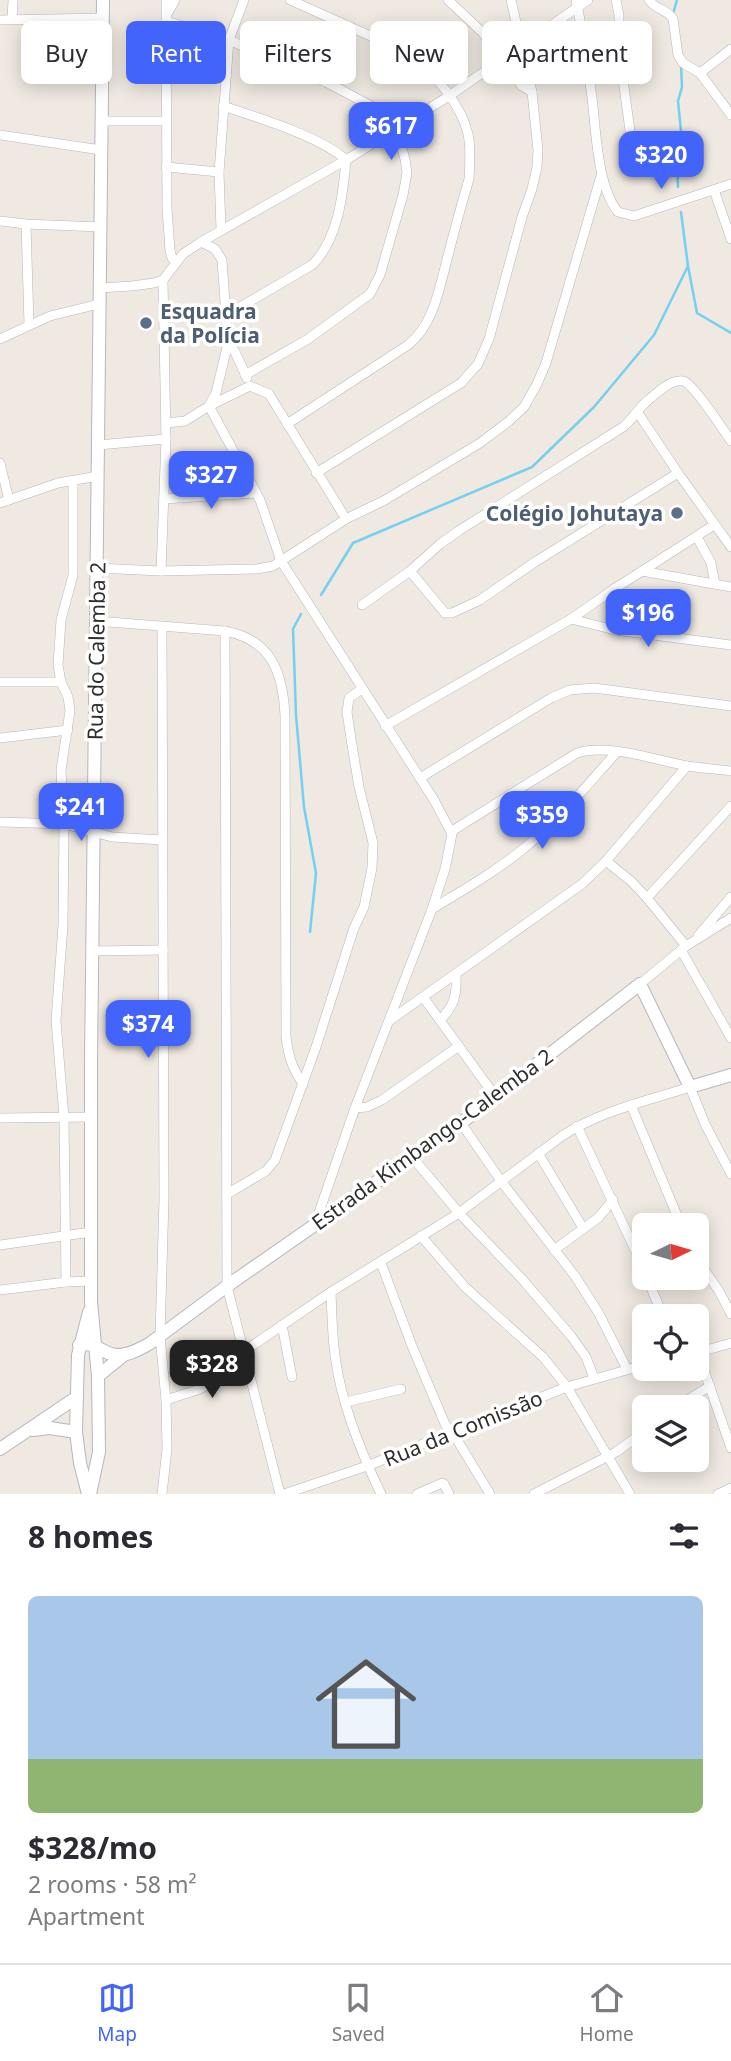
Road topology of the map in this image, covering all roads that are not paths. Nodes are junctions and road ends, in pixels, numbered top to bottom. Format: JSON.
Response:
{"nodes":[{"id":1,"x":13,"y":0,"type":"edge"},
{"id":2,"x":103,"y":0,"type":"edge"},
{"id":3,"x":166,"y":0,"type":"edge"},
{"id":4,"x":175,"y":0,"type":"edge"},
{"id":5,"x":244,"y":0,"type":"edge"},
{"id":6,"x":290,"y":0,"type":"edge"},
{"id":7,"x":448,"y":0,"type":"edge"},
{"id":8,"x":511,"y":0,"type":"edge"},
{"id":9,"x":588,"y":0,"type":"edge"},
{"id":10,"x":616,"y":0,"type":"edge"},
{"id":11,"x":649,"y":0,"type":"edge"},
{"id":12,"x":576,"y":3,"type":"edge"},
{"id":13,"x":103,"y":18,"type":"junction"},
{"id":14,"x":166,"y":18,"type":"junction"},
{"id":15,"x":12,"y":19,"type":"junction"},
{"id":16,"x":0,"y":20,"type":"edge"},
{"id":17,"x":516,"y":21,"type":"edge"},
{"id":18,"x":553,"y":21,"type":"edge"},
{"id":19,"x":482,"y":31,"type":"edge"},
{"id":20,"x":229,"y":40,"type":"junction"},
{"id":21,"x":731,"y":49,"type":"edge"},
{"id":22,"x":482,"y":73,"type":"edge"},
{"id":23,"x":701,"y":73,"type":"junction"},
{"id":24,"x":521,"y":84,"type":"edge"},
{"id":25,"x":530,"y":84,"type":"edge"},
{"id":26,"x":532,"y":92,"type":"junction"},
{"id":27,"x":449,"y":96,"type":"junction"},
{"id":28,"x":223,"y":106,"type":"junction"},
{"id":29,"x":731,"y":115,"type":"edge"},
{"id":30,"x":101,"y":121,"type":"junction"},
{"id":31,"x":166,"y":121,"type":"junction"},
{"id":32,"x":396,"y":129,"type":"junction"},
{"id":33,"x":0,"y":135,"type":"edge"},
{"id":34,"x":632,"y":145,"type":"dead end"},
{"id":35,"x":101,"y":150,"type":"junction"},
{"id":36,"x":346,"y":160,"type":"junction"},
{"id":37,"x":166,"y":167,"type":"junction"},
{"id":38,"x":219,"y":172,"type":"junction"},
{"id":39,"x":601,"y":176,"type":"junction"},
{"id":40,"x":731,"y":184,"type":"edge"},
{"id":41,"x":714,"y":190,"type":"junction"},
{"id":42,"x":0,"y":221,"type":"edge"},
{"id":43,"x":26,"y":225,"type":"junction"},
{"id":44,"x":100,"y":227,"type":"junction"},
{"id":45,"x":221,"y":229,"type":"junction"},
{"id":46,"x":731,"y":239,"type":"edge"},
{"id":47,"x":201,"y":242,"type":"junction"},
{"id":48,"x":176,"y":262,"type":"junction"},
{"id":49,"x":163,"y":280,"type":"junction"},
{"id":50,"x":100,"y":288,"type":"junction"},
{"id":51,"x":99,"y":304,"type":"junction"},
{"id":52,"x":225,"y":316,"type":"junction"},
{"id":53,"x":29,"y":324,"type":"junction"},
{"id":54,"x":0,"y":339,"type":"edge"},
{"id":55,"x":228,"y":343,"type":"junction"},
{"id":56,"x":245,"y":375,"type":"junction"},
{"id":57,"x":250,"y":386,"type":"junction"},
{"id":58,"x":209,"y":406,"type":"junction"},
{"id":59,"x":638,"y":413,"type":"junction"},
{"id":60,"x":166,"y":424,"type":"junction"},
{"id":61,"x":287,"y":424,"type":"junction"},
{"id":62,"x":166,"y":439,"type":"junction"},
{"id":63,"x":731,"y":441,"type":"edge"},
{"id":64,"x":98,"y":445,"type":"junction"},
{"id":65,"x":0,"y":463,"type":"edge"},
{"id":66,"x":316,"y":473,"type":"junction"},
{"id":67,"x":678,"y":473,"type":"junction"},
{"id":68,"x":97,"y":476,"type":"junction"},
{"id":69,"x":73,"y":481,"type":"junction"},
{"id":70,"x":256,"y":493,"type":"junction"},
{"id":71,"x":164,"y":499,"type":"junction"},
{"id":72,"x":4,"y":502,"type":"edge"},
{"id":73,"x":346,"y":519,"type":"junction"},
{"id":74,"x":714,"y":525,"type":"junction"},
{"id":75,"x":698,"y":537,"type":"junction"},
{"id":76,"x":731,"y":547,"type":"edge"},
{"id":77,"x":281,"y":561,"type":"junction"},
{"id":78,"x":96,"y":568,"type":"junction"},
{"id":79,"x":161,"y":571,"type":"junction"},
{"id":80,"x":410,"y":571,"type":"junction"},
{"id":81,"x":642,"y":572,"type":"junction"},
{"id":82,"x":715,"y":584,"type":"junction"},
{"id":83,"x":731,"y":587,"type":"edge"},
{"id":84,"x":614,"y":589,"type":"junction"},
{"id":85,"x":362,"y":605,"type":"dead end"},
{"id":86,"x":571,"y":619,"type":"junction"},
{"id":87,"x":96,"y":621,"type":"junction"},
{"id":88,"x":162,"y":626,"type":"junction"},
{"id":89,"x":615,"y":630,"type":"junction"},
{"id":90,"x":225,"y":631,"type":"junction"},
{"id":91,"x":731,"y":645,"type":"edge"},
{"id":92,"x":0,"y":682,"type":"edge"},
{"id":93,"x":61,"y":682,"type":"junction"},
{"id":94,"x":362,"y":689,"type":"junction"},
{"id":95,"x":731,"y":706,"type":"edge"},
{"id":96,"x":385,"y":726,"type":"junction"},
{"id":97,"x":68,"y":730,"type":"junction"},
{"id":98,"x":0,"y":738,"type":"edge"},
{"id":99,"x":617,"y":752,"type":"junction"},
{"id":100,"x":687,"y":765,"type":"junction"},
{"id":101,"x":731,"y":771,"type":"edge"},
{"id":102,"x":420,"y":778,"type":"junction"},
{"id":103,"x":731,"y":806,"type":"edge"},
{"id":104,"x":0,"y":822,"type":"edge"},
{"id":105,"x":64,"y":824,"type":"junction"},
{"id":106,"x":94,"y":831,"type":"junction"},
{"id":107,"x":452,"y":831,"type":"junction"},
{"id":108,"x":163,"y":840,"type":"junction"},
{"id":109,"x":606,"y":861,"type":"junction"},
{"id":110,"x":647,"y":898,"type":"junction"},
{"id":111,"x":730,"y":900,"type":"edge"},
{"id":112,"x":432,"y":909,"type":"junction"},
{"id":113,"x":731,"y":918,"type":"edge"},
{"id":114,"x":687,"y":945,"type":"junction"},
{"id":115,"x":163,"y":950,"type":"junction"},
{"id":116,"x":92,"y":951,"type":"junction"},
{"id":117,"x":456,"y":974,"type":"junction"},
{"id":118,"x":640,"y":984,"type":"junction"},
{"id":119,"x":423,"y":997,"type":"junction"},
{"id":120,"x":440,"y":1020,"type":"junction"},
{"id":121,"x":388,"y":1023,"type":"junction"},
{"id":122,"x":727,"y":1023,"type":"edge"},
{"id":123,"x":731,"y":1038,"type":"edge"},
{"id":124,"x":460,"y":1046,"type":"junction"},
{"id":125,"x":731,"y":1076,"type":"edge"},
{"id":126,"x":303,"y":1084,"type":"junction"},
{"id":127,"x":690,"y":1087,"type":"junction"},
{"id":128,"x":495,"y":1096,"type":"junction"},
{"id":129,"x":631,"y":1105,"type":"junction"},
{"id":130,"x":355,"y":1108,"type":"junction"},
{"id":131,"x":64,"y":1117,"type":"junction"},
{"id":132,"x":0,"y":1118,"type":"edge"},
{"id":133,"x":91,"y":1118,"type":"junction"},
{"id":134,"x":461,"y":1123,"type":"junction"},
{"id":135,"x":577,"y":1126,"type":"junction"},
{"id":136,"x":538,"y":1153,"type":"junction"},
{"id":137,"x":413,"y":1158,"type":"junction"},
{"id":138,"x":731,"y":1174,"type":"edge"},
{"id":139,"x":501,"y":1181,"type":"junction"},
{"id":140,"x":227,"y":1194,"type":"junction"},
{"id":141,"x":613,"y":1200,"type":"junction"},
{"id":142,"x":459,"y":1213,"type":"junction"},
{"id":143,"x":676,"y":1213,"type":"edge"},
{"id":144,"x":314,"y":1227,"type":"junction"},
{"id":145,"x":583,"y":1228,"type":"junction"},
{"id":146,"x":91,"y":1232,"type":"junction"},
{"id":147,"x":65,"y":1235,"type":"junction"},
{"id":148,"x":421,"y":1236,"type":"junction"},
{"id":149,"x":632,"y":1242,"type":"edge"},
{"id":150,"x":0,"y":1245,"type":"edge"},
{"id":151,"x":554,"y":1250,"type":"junction"},
{"id":152,"x":381,"y":1263,"type":"junction"},
{"id":153,"x":709,"y":1277,"type":"edge"},
{"id":154,"x":92,"y":1281,"type":"junction"},
{"id":155,"x":65,"y":1282,"type":"junction"},
{"id":156,"x":227,"y":1286,"type":"junction"},
{"id":157,"x":0,"y":1290,"type":"edge"},
{"id":158,"x":331,"y":1292,"type":"junction"},
{"id":159,"x":92,"y":1302,"type":"junction"},
{"id":160,"x":731,"y":1314,"type":"edge"},
{"id":161,"x":282,"y":1325,"type":"junction"},
{"id":162,"x":160,"y":1336,"type":"junction"},
{"id":163,"x":731,"y":1343,"type":"edge"},
{"id":164,"x":79,"y":1345,"type":"junction"},
{"id":165,"x":95,"y":1345,"type":"junction"},
{"id":166,"x":709,"y":1349,"type":"edge"},
{"id":167,"x":243,"y":1352,"type":"junction"},
{"id":168,"x":125,"y":1354,"type":"junction"},
{"id":169,"x":632,"y":1367,"type":"edge"},
{"id":170,"x":247,"y":1368,"type":"junction"},
{"id":171,"x":627,"y":1368,"type":"junction"},
{"id":172,"x":98,"y":1376,"type":"junction"},
{"id":173,"x":292,"y":1377,"type":"dead end"},
{"id":174,"x":594,"y":1378,"type":"junction"},
{"id":175,"x":708,"y":1381,"type":"edge"},
{"id":176,"x":710,"y":1386,"type":"junction"},
{"id":177,"x":567,"y":1387,"type":"junction"},
{"id":178,"x":401,"y":1389,"type":"dead end"},
{"id":179,"x":695,"y":1395,"type":"edge"},
{"id":180,"x":77,"y":1397,"type":"junction"},
{"id":181,"x":166,"y":1400,"type":"junction"},
{"id":182,"x":346,"y":1402,"type":"junction"},
{"id":183,"x":30,"y":1430,"type":"junction"},
{"id":184,"x":76,"y":1432,"type":"junction"},
{"id":185,"x":450,"y":1432,"type":"junction"},
{"id":186,"x":632,"y":1441,"type":"edge"},
{"id":187,"x":731,"y":1448,"type":"edge"},
{"id":188,"x":0,"y":1449,"type":"edge"},
{"id":189,"x":99,"y":1452,"type":"junction"},
{"id":190,"x":78,"y":1454,"type":"junction"},
{"id":191,"x":607,"y":1456,"type":"junction"},
{"id":192,"x":367,"y":1466,"type":"junction"},
{"id":193,"x":731,"y":1488,"type":"edge"},
{"id":194,"x":89,"y":1494,"type":"edge"},
{"id":195,"x":162,"y":1494,"type":"edge"},
{"id":196,"x":282,"y":1494,"type":"edge"},
{"id":197,"x":380,"y":1494,"type":"edge"},
{"id":198,"x":418,"y":1494,"type":"edge"},
{"id":199,"x":449,"y":1494,"type":"edge"},
{"id":200,"x":490,"y":1494,"type":"edge"},
{"id":201,"x":534,"y":1494,"type":"edge"},
{"id":202,"x":630,"y":1494,"type":"edge"},
{"id":203,"x":718,"y":1494,"type":"edge"}],
"edges":[{"from":1,"to":15,"type":"street"},
{"from":2,"to":13,"type":"main road","name":"Rua do Calemba 2"},
{"from":3,"to":14,"type":"street"},
{"from":4,"to":14,"type":"street"},
{"from":5,"to":20,"type":"street"},
{"from":6,"to":27,"type":"street"},
{"from":7,"to":19,"type":"street"},
{"from":8,"to":17,"type":"street"},
{"from":9,"to":12,"type":"street"},
{"from":10,"to":34,"type":"street"},
{"from":11,"to":23,"type":"street"},
{"from":12,"to":18,"type":"street"},
{"from":12,"to":39,"type":"street"},
{"from":13,"to":15,"type":"street"},
{"from":13,"to":30,"type":"main road","name":"Rua do Calemba 2"},
{"from":14,"to":20,"type":"street"},
{"from":14,"to":31,"type":"street"},
{"from":15,"to":16,"type":"street"},
{"from":20,"to":28,"type":"street"},
{"from":20,"to":32,"type":"street"},
{"from":21,"to":23,"type":"street"},
{"from":22,"to":27,"type":"street"},
{"from":23,"to":29,"type":"street"},
{"from":24,"to":26,"type":"street"},
{"from":25,"to":26,"type":"street"},
{"from":26,"to":66,"type":"street"},
{"from":27,"to":32,"type":"street"},
{"from":27,"to":61,"type":"street"},
{"from":28,"to":36,"type":"street"},
{"from":28,"to":38,"type":"street"},
{"from":30,"to":31,"type":"street"},
{"from":30,"to":35,"type":"main road","name":"Rua do Calemba 2"},
{"from":31,"to":37,"type":"street"},
{"from":32,"to":36,"type":"street"},
{"from":32,"to":56,"type":"street"},
{"from":33,"to":35,"type":"street"},
{"from":35,"to":44,"type":"main road","name":"Rua do Calemba 2"},
{"from":36,"to":45,"type":"street"},
{"from":36,"to":52,"type":"street"},
{"from":37,"to":38,"type":"street"},
{"from":37,"to":48,"type":"street"},
{"from":38,"to":45,"type":"street"},
{"from":39,"to":41,"type":"street"},
{"from":39,"to":73,"type":"street"},
{"from":40,"to":41,"type":"street"},
{"from":41,"to":46,"type":"street"},
{"from":42,"to":43,"type":"street"},
{"from":43,"to":44,"type":"street"},
{"from":43,"to":53,"type":"street"},
{"from":44,"to":50,"type":"main road","name":"Rua do Calemba 2"},
{"from":45,"to":47,"type":"street"},
{"from":47,"to":48,"type":"street"},
{"from":47,"to":52,"type":"street"},
{"from":48,"to":49,"type":"street"},
{"from":49,"to":50,"type":"street"},
{"from":49,"to":60,"type":"street"},
{"from":50,"to":51,"type":"main road","name":"Rua do Calemba 2"},
{"from":51,"to":53,"type":"street"},
{"from":51,"to":64,"type":"main road","name":"Rua do Calemba 2"},
{"from":52,"to":55,"type":"street"},
{"from":53,"to":54,"type":"street"},
{"from":55,"to":56,"type":"street"},
{"from":55,"to":58,"type":"street"},
{"from":56,"to":57,"type":"street"},
{"from":57,"to":58,"type":"street"},
{"from":57,"to":61,"type":"street"},
{"from":58,"to":60,"type":"street"},
{"from":58,"to":70,"type":"street"},
{"from":59,"to":63,"type":"street"},
{"from":59,"to":67,"type":"street"},
{"from":59,"to":80,"type":"street"},
{"from":60,"to":62,"type":"street"},
{"from":61,"to":66,"type":"street"},
{"from":62,"to":64,"type":"street"},
{"from":62,"to":71,"type":"street"},
{"from":64,"to":68,"type":"main road","name":"Rua do Calemba 2"},
{"from":65,"to":72,"type":"street"},
{"from":66,"to":73,"type":"street"},
{"from":67,"to":74,"type":"street"},
{"from":67,"to":80,"type":"street"},
{"from":68,"to":69,"type":"street"},
{"from":68,"to":78,"type":"main road","name":"Rua do Calemba 2"},
{"from":69,"to":72,"type":"street"},
{"from":69,"to":93,"type":"street"},
{"from":70,"to":71,"type":"street"},
{"from":70,"to":77,"type":"street"},
{"from":71,"to":79,"type":"street"},
{"from":73,"to":77,"type":"street"},
{"from":74,"to":75,"type":"street"},
{"from":74,"to":76,"type":"street"},
{"from":75,"to":81,"type":"street"},
{"from":75,"to":82,"type":"street"},
{"from":77,"to":79,"type":"street"},
{"from":77,"to":94,"type":"street"},
{"from":78,"to":79,"type":"street"},
{"from":78,"to":87,"type":"main road","name":"Rua do Calemba 2"},
{"from":80,"to":85,"type":"street"},
{"from":81,"to":82,"type":"street"},
{"from":81,"to":84,"type":"street"},
{"from":82,"to":83,"type":"street"},
{"from":84,"to":86,"type":"street"},
{"from":84,"to":89,"type":"street"},
{"from":86,"to":89,"type":"street"},
{"from":86,"to":96,"type":"street"},
{"from":87,"to":88,"type":"street"},
{"from":87,"to":106,"type":"main road","name":"Rua do Calemba 2"},
{"from":88,"to":90,"type":"street"},
{"from":88,"to":108,"type":"street"},
{"from":89,"to":91,"type":"street"},
{"from":90,"to":126,"type":"street"},
{"from":90,"to":140,"type":"street"},
{"from":92,"to":93,"type":"street"},
{"from":93,"to":97,"type":"street"},
{"from":94,"to":96,"type":"street"},
{"from":94,"to":126,"type":"street"},
{"from":95,"to":102,"type":"street"},
{"from":96,"to":102,"type":"street"},
{"from":97,"to":98,"type":"street"},
{"from":97,"to":105,"type":"street"},
{"from":99,"to":100,"type":"street"},
{"from":99,"to":107,"type":"street"},
{"from":99,"to":112,"type":"street"},
{"from":100,"to":101,"type":"street"},
{"from":100,"to":109,"type":"street"},
{"from":102,"to":107,"type":"street"},
{"from":103,"to":110,"type":"street"},
{"from":104,"to":105,"type":"street"},
{"from":105,"to":106,"type":"street"},
{"from":105,"to":131,"type":"street"},
{"from":106,"to":108,"type":"street"},
{"from":106,"to":116,"type":"main road","name":"Rua do Calemba 2"},
{"from":107,"to":112,"type":"street"},
{"from":108,"to":115,"type":"street"},
{"from":109,"to":110,"type":"street"},
{"from":109,"to":117,"type":"street"},
{"from":110,"to":114,"type":"street"},
{"from":111,"to":114,"type":"street"},
{"from":112,"to":121,"type":"street"},
{"from":113,"to":114,"type":"street"},
{"from":114,"to":118,"type":"street"},
{"from":114,"to":122,"type":"street"},
{"from":115,"to":116,"type":"street"},
{"from":115,"to":162,"type":"street"},
{"from":116,"to":133,"type":"main road","name":"Rua do Calemba 2"},
{"from":117,"to":119,"type":"street"},
{"from":117,"to":120,"type":"street"},
{"from":118,"to":127,"type":"main road"},
{"from":118,"to":128,"type":"main road","name":"Estrada Kimbango-Calemba 2"},
{"from":119,"to":120,"type":"street"},
{"from":119,"to":121,"type":"street"},
{"from":120,"to":124,"type":"street"},
{"from":121,"to":130,"type":"street"},
{"from":122,"to":123,"type":"street"},
{"from":124,"to":128,"type":"street"},
{"from":124,"to":130,"type":"street"},
{"from":125,"to":127,"type":"main road"},
{"from":126,"to":140,"type":"street"},
{"from":127,"to":129,"type":"street"},
{"from":127,"to":138,"type":"street"},
{"from":128,"to":134,"type":"main road","name":"Estrada Kimbango-Calemba 2"},
{"from":129,"to":135,"type":"street"},
{"from":129,"to":143,"type":"street"},
{"from":130,"to":144,"type":"street"},
{"from":131,"to":132,"type":"street"},
{"from":131,"to":133,"type":"street"},
{"from":131,"to":147,"type":"street"},
{"from":133,"to":146,"type":"main road","name":"Rua do Calemba 2"},
{"from":134,"to":137,"type":"main road","name":"Estrada Kimbango-Calemba 2"},
{"from":134,"to":139,"type":"street"},
{"from":135,"to":136,"type":"street"},
{"from":135,"to":141,"type":"street"},
{"from":136,"to":139,"type":"street"},
{"from":136,"to":145,"type":"street"},
{"from":137,"to":142,"type":"street"},
{"from":137,"to":144,"type":"main road","name":"Estrada Kimbango-Calemba 2"},
{"from":139,"to":142,"type":"street"},
{"from":139,"to":151,"type":"street"},
{"from":140,"to":156,"type":"street"},
{"from":141,"to":145,"type":"street"},
{"from":141,"to":149,"type":"street"},
{"from":142,"to":148,"type":"street"},
{"from":142,"to":174,"type":"street"},
{"from":144,"to":156,"type":"main road","name":"Estrada Kimbango-Calemba 2"},
{"from":145,"to":151,"type":"street"},
{"from":146,"to":147,"type":"street"},
{"from":146,"to":154,"type":"main road","name":"Rua do Calemba 2"},
{"from":147,"to":150,"type":"street"},
{"from":147,"to":155,"type":"street"},
{"from":148,"to":152,"type":"street"},
{"from":148,"to":177,"type":"street"},
{"from":151,"to":171,"type":"street"},
{"from":152,"to":158,"type":"street"},
{"from":152,"to":185,"type":"street"},
{"from":153,"to":160,"type":"street"},
{"from":154,"to":155,"type":"street"},
{"from":154,"to":159,"type":"main road","name":"Rua do Calemba 2"},
{"from":155,"to":157,"type":"street"},
{"from":156,"to":162,"type":"main road","name":"Estrada Kimbango-Calemba 2"},
{"from":156,"to":167,"type":"street"},
{"from":158,"to":161,"type":"street"},
{"from":158,"to":182,"type":"street"},
{"from":159,"to":164,"type":"main road","name":"Rua do Calemba 2"},
{"from":159,"to":165,"type":"main road","name":"Rua do Calemba 2"},
{"from":161,"to":167,"type":"street"},
{"from":161,"to":173,"type":"street"},
{"from":162,"to":168,"type":"main road","name":"Estrada Kimbango-Calemba 2"},
{"from":162,"to":181,"type":"street"},
{"from":163,"to":166,"type":"street"},
{"from":164,"to":165,"type":"main road"},
{"from":164,"to":180,"type":"main road","name":"Rua do Calemba 2"},
{"from":165,"to":168,"type":"main road"},
{"from":165,"to":172,"type":"main road","name":"Rua do Calemba 2"},
{"from":167,"to":170,"type":"street"},
{"from":168,"to":172,"type":"main road","name":"Estrada Kimbango-Calemba 2"},
{"from":169,"to":171,"type":"street","name":"Rua da Comissão"},
{"from":170,"to":181,"type":"street"},
{"from":170,"to":196,"type":"street"},
{"from":171,"to":174,"type":"street","name":"Rua da Comissão"},
{"from":172,"to":189,"type":"main road","name":"Rua do Calemba 2"},
{"from":174,"to":177,"type":"street","name":"Rua da Comissão"},
{"from":175,"to":176,"type":"street"},
{"from":176,"to":179,"type":"street"},
{"from":176,"to":187,"type":"street"},
{"from":177,"to":185,"type":"street","name":"Rua da Comissão"},
{"from":177,"to":191,"type":"street"},
{"from":178,"to":182,"type":"street"},
{"from":180,"to":183,"type":"main road"},
{"from":180,"to":184,"type":"main road","name":"Rua do Calemba 2"},
{"from":181,"to":195,"type":"street"},
{"from":182,"to":192,"type":"street"},
{"from":183,"to":184,"type":"main road"},
{"from":183,"to":188,"type":"main road"},
{"from":184,"to":190,"type":"main road","name":"Rua do Calemba 2"},
{"from":185,"to":192,"type":"street","name":"Rua da Comissão"},
{"from":185,"to":200,"type":"street"},
{"from":186,"to":191,"type":"street"},
{"from":189,"to":190,"type":"main road"},
{"from":189,"to":194,"type":"main road","name":"Rua do Calemba 2"},
{"from":190,"to":194,"type":"main road","name":"Rua do Calemba 2"},
{"from":191,"to":201,"type":"street"},
{"from":191,"to":202,"type":"street"},
{"from":192,"to":196,"type":"street","name":"Rua da Comissão"},
{"from":192,"to":197,"type":"street"},
{"from":193,"to":203,"type":"street"},
{"from":198,"to":199,"type":"street"}]}
